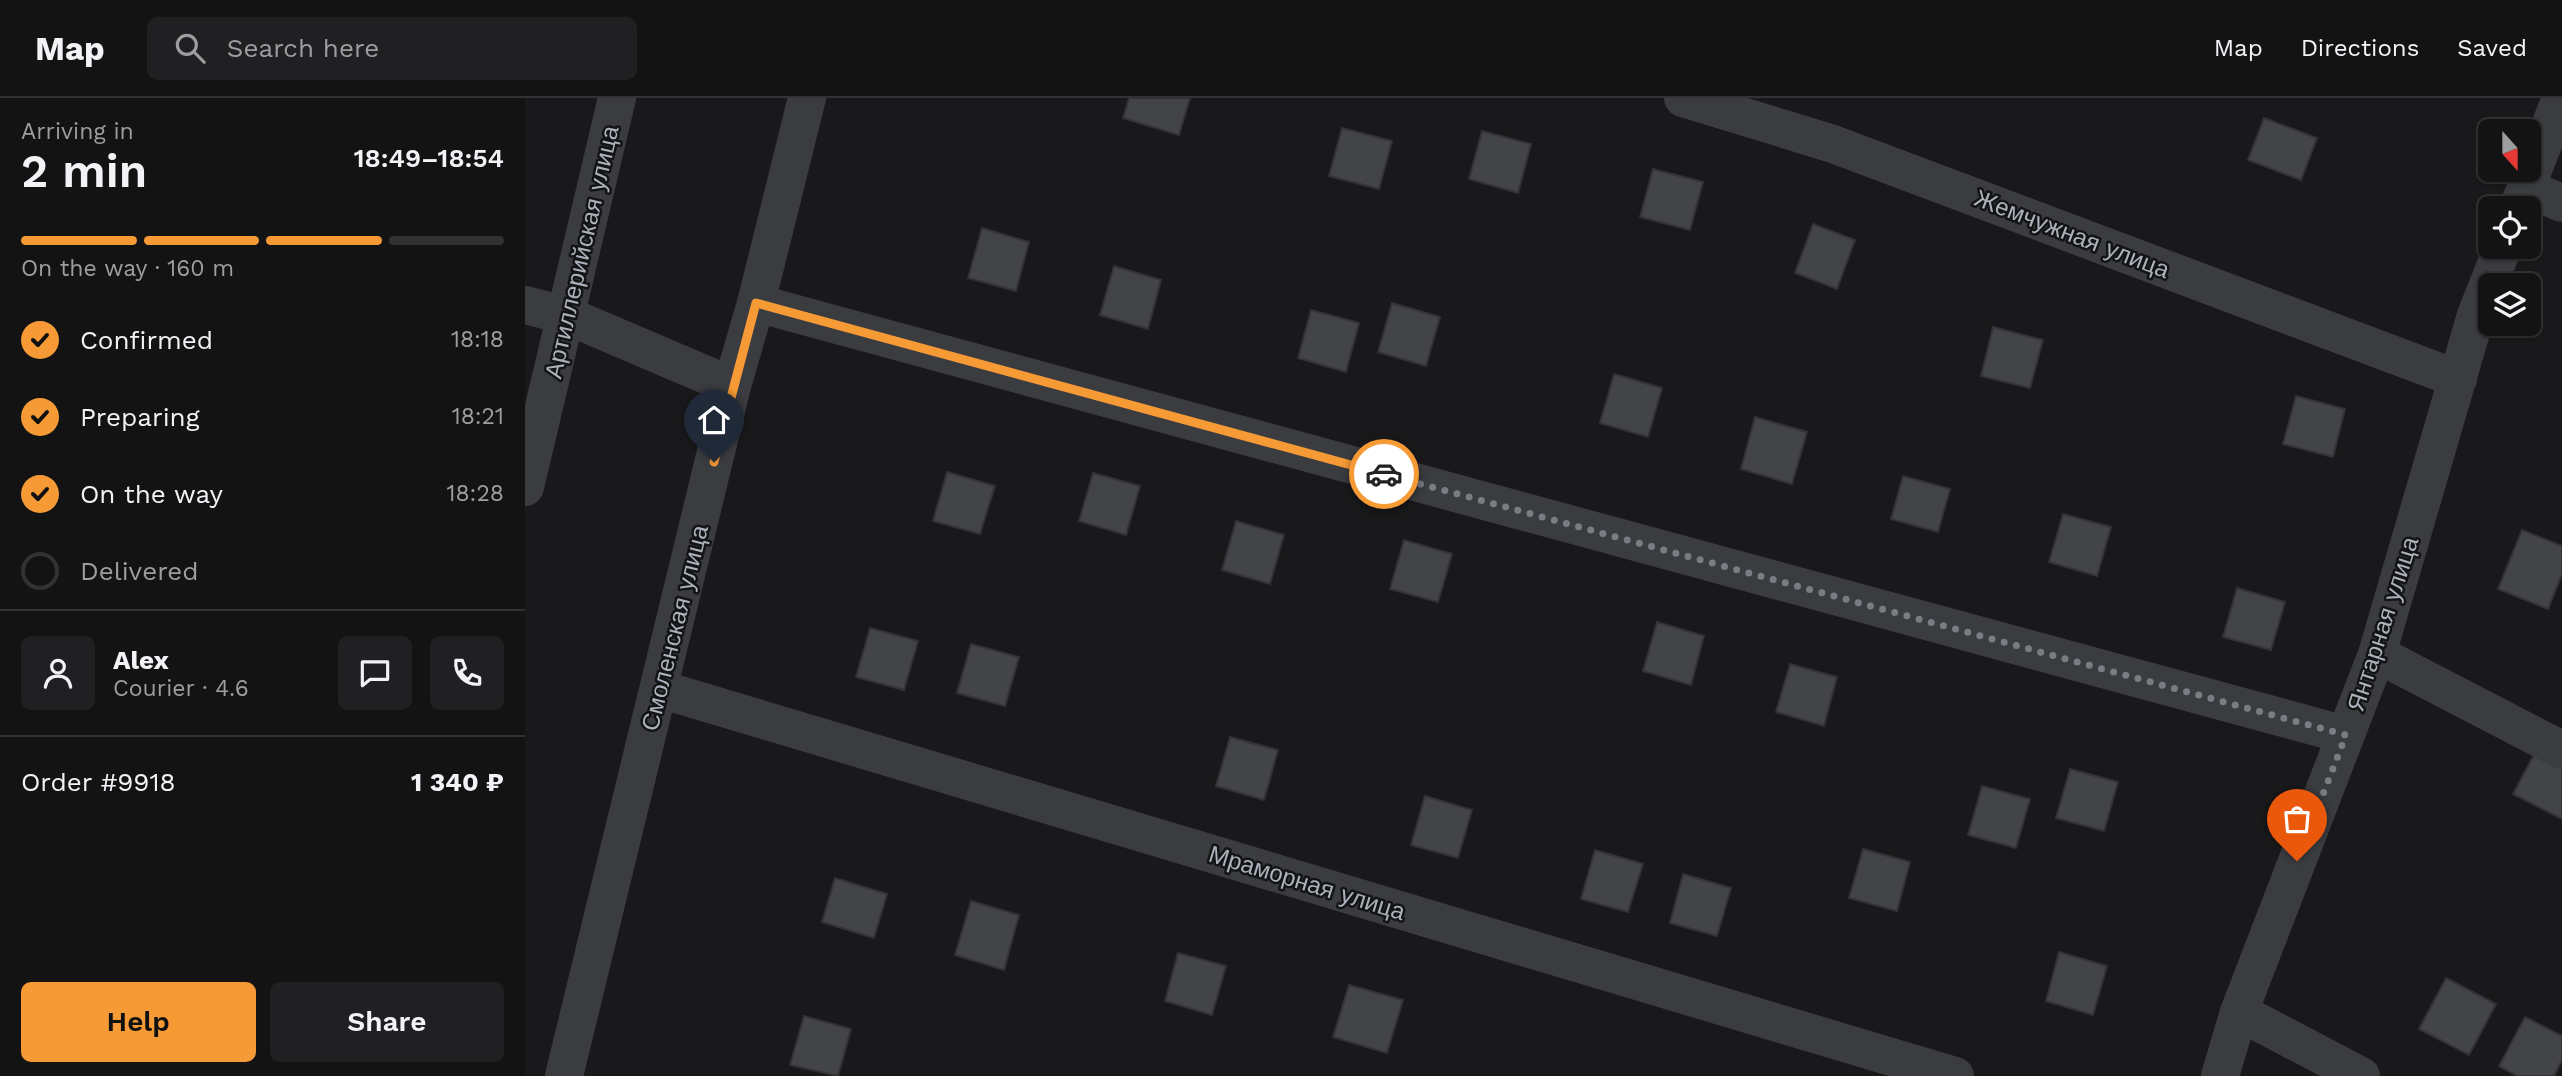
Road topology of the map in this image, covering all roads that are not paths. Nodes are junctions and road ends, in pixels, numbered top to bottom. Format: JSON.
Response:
{"nodes":[{"id":1,"x":617,"y":98,"type":"edge"},
{"id":2,"x":807,"y":98,"type":"edge"},
{"id":3,"x":1683,"y":98,"type":"edge"},
{"id":4,"x":2561,"y":98,"type":"edge"},
{"id":5,"x":2545,"y":199,"type":"edge"},
{"id":6,"x":2498,"y":259,"type":"edge"},
{"id":7,"x":756,"y":303,"type":"junction"},
{"id":8,"x":525,"y":305,"type":"edge"},
{"id":9,"x":568,"y":316,"type":"junction"},
{"id":10,"x":2458,"y":379,"type":"junction"},
{"id":11,"x":732,"y":386,"type":"junction"},
{"id":12,"x":525,"y":487,"type":"edge"},
{"id":13,"x":2377,"y":654,"type":"junction"},
{"id":14,"x":660,"y":690,"type":"junction"},
{"id":15,"x":2346,"y":735,"type":"junction"},
{"id":16,"x":2562,"y":750,"type":"edge"},
{"id":17,"x":2239,"y":1012,"type":"junction"},
{"id":18,"x":564,"y":1076,"type":"edge"},
{"id":19,"x":1955,"y":1076,"type":"edge"},
{"id":20,"x":2220,"y":1076,"type":"edge"},
{"id":21,"x":2361,"y":1076,"type":"edge"}],
"edges":[{"from":1,"to":9,"type":"street","name":"Артиллерийская улица"},
{"from":2,"to":7,"type":"street","name":"Смоленская улица"},
{"from":3,"to":10,"type":"street","name":"Жемчужная улица"},
{"from":4,"to":5,"type":"street"},
{"from":6,"to":10,"type":"street","name":"Янтарная улица"},
{"from":7,"to":11,"type":"street","name":"Смоленская улица"},
{"from":7,"to":15,"type":"street"},
{"from":8,"to":9,"type":"street"},
{"from":9,"to":11,"type":"street"},
{"from":9,"to":12,"type":"street","name":"Артиллерийская улица"},
{"from":10,"to":13,"type":"street","name":"Янтарная улица"},
{"from":11,"to":14,"type":"street","name":"Смоленская улица"},
{"from":13,"to":15,"type":"street","name":"Янтарная улица"},
{"from":13,"to":16,"type":"street"},
{"from":14,"to":18,"type":"street","name":"Смоленская улица"},
{"from":14,"to":19,"type":"street","name":"Мраморная улица"},
{"from":15,"to":17,"type":"street","name":"Янтарная улица"},
{"from":17,"to":20,"type":"street","name":"Янтарная улица"},
{"from":17,"to":21,"type":"street"}]}
